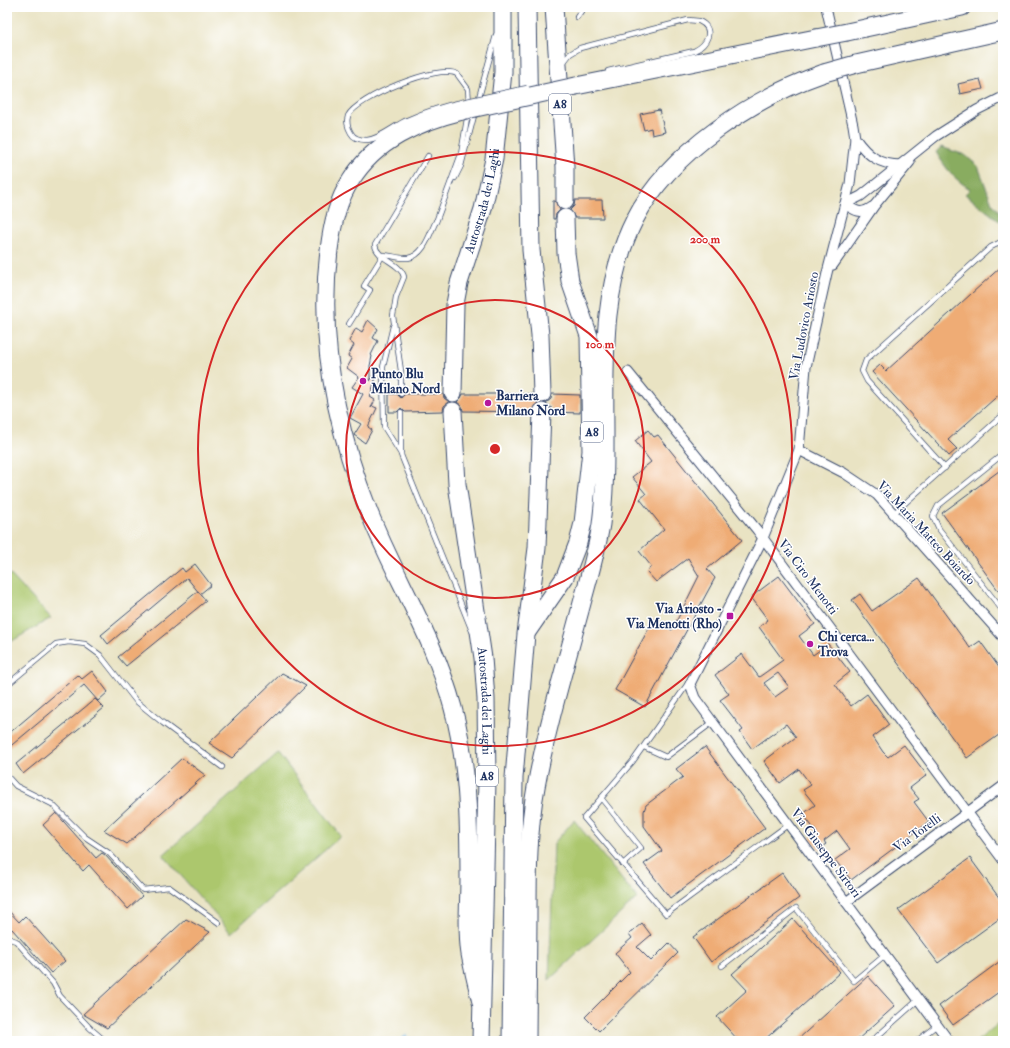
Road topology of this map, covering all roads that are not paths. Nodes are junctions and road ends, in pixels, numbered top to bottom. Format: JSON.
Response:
{"nodes":[{"id":1,"x":503,"y":7,"type":"edge"},
{"id":2,"x":527,"y":7,"type":"edge"},
{"id":3,"x":554,"y":7,"type":"edge"},
{"id":4,"x":584,"y":7,"type":"edge"},
{"id":5,"x":826,"y":7,"type":"edge"},
{"id":6,"x":962,"y":7,"type":"edge"},
{"id":7,"x":577,"y":18,"type":"dead end"},
{"id":8,"x":1003,"y":31,"type":"edge"},
{"id":9,"x":605,"y":72,"type":"dead end"},
{"id":10,"x":564,"y":80,"type":"junction"},
{"id":11,"x":538,"y":86,"type":"dead end"},
{"id":12,"x":1003,"y":97,"type":"edge"},
{"id":13,"x":462,"y":107,"type":"junction"},
{"id":14,"x":855,"y":138,"type":"junction"},
{"id":15,"x":920,"y":151,"type":"junction"},
{"id":16,"x":428,"y":156,"type":"dead end"},
{"id":17,"x":901,"y":164,"type":"junction"},
{"id":18,"x":565,"y":200,"type":"dead end"},
{"id":19,"x":845,"y":204,"type":"junction"},
{"id":20,"x":874,"y":206,"type":"junction"},
{"id":21,"x":565,"y":218,"type":"dead end"},
{"id":22,"x":436,"y":222,"type":"junction"},
{"id":23,"x":1003,"y":241,"type":"edge"},
{"id":24,"x":383,"y":255,"type":"junction"},
{"id":25,"x":827,"y":273,"type":"junction"},
{"id":26,"x":349,"y":324,"type":"dead end"},
{"id":27,"x":394,"y":324,"type":"junction"},
{"id":28,"x":628,"y":372,"type":"dead end"},
{"id":29,"x":401,"y":394,"type":"dead end"},
{"id":30,"x":453,"y":394,"type":"dead end"},
{"id":31,"x":542,"y":394,"type":"dead end"},
{"id":32,"x":453,"y":411,"type":"dead end"},
{"id":33,"x":402,"y":412,"type":"dead end"},
{"id":34,"x":542,"y":412,"type":"dead end"},
{"id":35,"x":1003,"y":415,"type":"edge"},
{"id":36,"x":799,"y":450,"type":"junction"},
{"id":37,"x":1003,"y":454,"type":"edge"},
{"id":38,"x":401,"y":455,"type":"junction"},
{"id":39,"x":945,"y":468,"type":"junction"},
{"id":40,"x":893,"y":514,"type":"junction"},
{"id":41,"x":763,"y":538,"type":"junction"},
{"id":42,"x":1003,"y":611,"type":"edge"},
{"id":43,"x":526,"y":634,"type":"junction"},
{"id":44,"x":1003,"y":637,"type":"edge"},
{"id":45,"x":483,"y":658,"type":"junction"},
{"id":46,"x":691,"y":679,"type":"junction"},
{"id":47,"x":7,"y":685,"type":"edge"},
{"id":48,"x":713,"y":722,"type":"junction"},
{"id":49,"x":644,"y":746,"type":"junction"},
{"id":50,"x":222,"y":767,"type":"dead end"},
{"id":51,"x":7,"y":776,"type":"edge"},
{"id":52,"x":1003,"y":786,"type":"edge"},
{"id":53,"x":601,"y":798,"type":"junction"},
{"id":54,"x":968,"y":812,"type":"junction"},
{"id":55,"x":789,"y":824,"type":"junction"},
{"id":56,"x":1003,"y":860,"type":"edge"},
{"id":57,"x":623,"y":864,"type":"junction"},
{"id":58,"x":846,"y":902,"type":"junction"},
{"id":59,"x":219,"y":923,"type":"dead end"},
{"id":60,"x":7,"y":938,"type":"edge"},
{"id":61,"x":886,"y":955,"type":"junction"},
{"id":62,"x":722,"y":966,"type":"dead end"},
{"id":63,"x":918,"y":1000,"type":"junction"},
{"id":64,"x":481,"y":1002,"type":"junction"},
{"id":65,"x":937,"y":1025,"type":"junction"},
{"id":66,"x":104,"y":1041,"type":"edge"},
{"id":67,"x":481,"y":1041,"type":"edge"},
{"id":68,"x":511,"y":1041,"type":"edge"},
{"id":69,"x":527,"y":1041,"type":"edge"},
{"id":70,"x":872,"y":1041,"type":"edge"},
{"id":71,"x":917,"y":1041,"type":"edge"},
{"id":72,"x":948,"y":1041,"type":"edge"}],
"edges":[{"from":1,"to":22,"type":"lane"},
{"from":1,"to":30,"type":"highway","name":"Autostrada dei Laghi"},
{"from":2,"to":31,"type":"highway"},
{"from":3,"to":10,"type":"highway","number":"A8"},
{"from":4,"to":7,"type":"lane"},
{"from":5,"to":14,"type":"street","name":"Via Ludovico Ariosto"},
{"from":6,"to":10,"type":"highway","bridge":true},
{"from":8,"to":69,"type":"highway","bridge":true},
{"from":9,"to":10,"type":"lane"},
{"from":10,"to":13,"type":"highway","bridge":true},
{"from":10,"to":18,"type":"highway","number":"A8"},
{"from":11,"to":13,"type":"lane","bridge":true},
{"from":12,"to":15,"type":"street"},
{"from":13,"to":22,"type":"lane"},
{"from":13,"to":64,"type":"highway"},
{"from":14,"to":17,"type":"street"},
{"from":14,"to":19,"type":"street","name":"Via Ludovico Ariosto"},
{"from":15,"to":17,"type":"street"},
{"from":15,"to":20,"type":"street"},
{"from":16,"to":24,"type":"lane"},
{"from":17,"to":19,"type":"street"},
{"from":19,"to":20,"type":"street"},
{"from":19,"to":25,"type":"street","name":"Via Ludovico Ariosto"},
{"from":20,"to":25,"type":"street"},
{"from":21,"to":43,"type":"highway","number":"A8"},
{"from":22,"to":24,"type":"lane"},
{"from":23,"to":39,"type":"lane"},
{"from":24,"to":26,"type":"lane"},
{"from":24,"to":27,"type":"lane"},
{"from":25,"to":36,"type":"street","name":"Via Ludovico Ariosto"},
{"from":27,"to":29,"type":"lane"},
{"from":27,"to":38,"type":"lane"},
{"from":28,"to":41,"type":"street","name":"Via Ciro Menotti"},
{"from":32,"to":45,"type":"highway","name":"Autostrada dei Laghi","number":"A8"},
{"from":33,"to":38,"type":"lane"},
{"from":34,"to":43,"type":"highway","number":"A8"},
{"from":35,"to":39,"type":"lane"},
{"from":36,"to":40,"type":"street","name":"Via Maria Matteo Boiardo"},
{"from":36,"to":41,"type":"street","name":"Via Ludovico Ariosto"},
{"from":37,"to":42,"type":"lane"},
{"from":38,"to":45,"type":"lane"},
{"from":39,"to":40,"type":"lane"},
{"from":40,"to":44,"type":"street","name":"Via Maria Matteo Boiardo"},
{"from":41,"to":46,"type":"street","name":"Via Ludovico Ariosto"},
{"from":41,"to":54,"type":"street","name":"Via Ciro Menotti"},
{"from":43,"to":68,"type":"highway","number":"A8"},
{"from":45,"to":64,"type":"highway","name":"Autostrada dei Laghi","number":"A8"},
{"from":46,"to":48,"type":"street","name":"Via Giuseppe Sirtori"},
{"from":46,"to":49,"type":"lane"},
{"from":47,"to":50,"type":"lane"},
{"from":48,"to":49,"type":"lane"},
{"from":48,"to":55,"type":"street","name":"Via Giuseppe Sirtori"},
{"from":49,"to":53,"type":"lane"},
{"from":51,"to":59,"type":"lane"},
{"from":52,"to":54,"type":"street","name":"Via Torelli"},
{"from":53,"to":57,"type":"lane"},
{"from":53,"to":57,"type":"lane"},
{"from":54,"to":56,"type":"street","name":"Via Ciro Menotti"},
{"from":54,"to":58,"type":"street","name":"Via Torelli"},
{"from":55,"to":57,"type":"lane"},
{"from":55,"to":58,"type":"street","name":"Via Giuseppe Sirtori"},
{"from":58,"to":61,"type":"street","name":"Via Giuseppe Sirtori"},
{"from":60,"to":66,"type":"lane"},
{"from":61,"to":62,"type":"lane"},
{"from":61,"to":63,"type":"street","name":"Via Giuseppe Sirtori"},
{"from":63,"to":65,"type":"street","name":"Via Giuseppe Sirtori"},
{"from":63,"to":70,"type":"lane"},
{"from":64,"to":67,"type":"highway","name":"Autostrada dei Laghi","number":"A8"},
{"from":65,"to":71,"type":"lane"},
{"from":65,"to":72,"type":"street","name":"Via Giuseppe Sirtori"}]}
